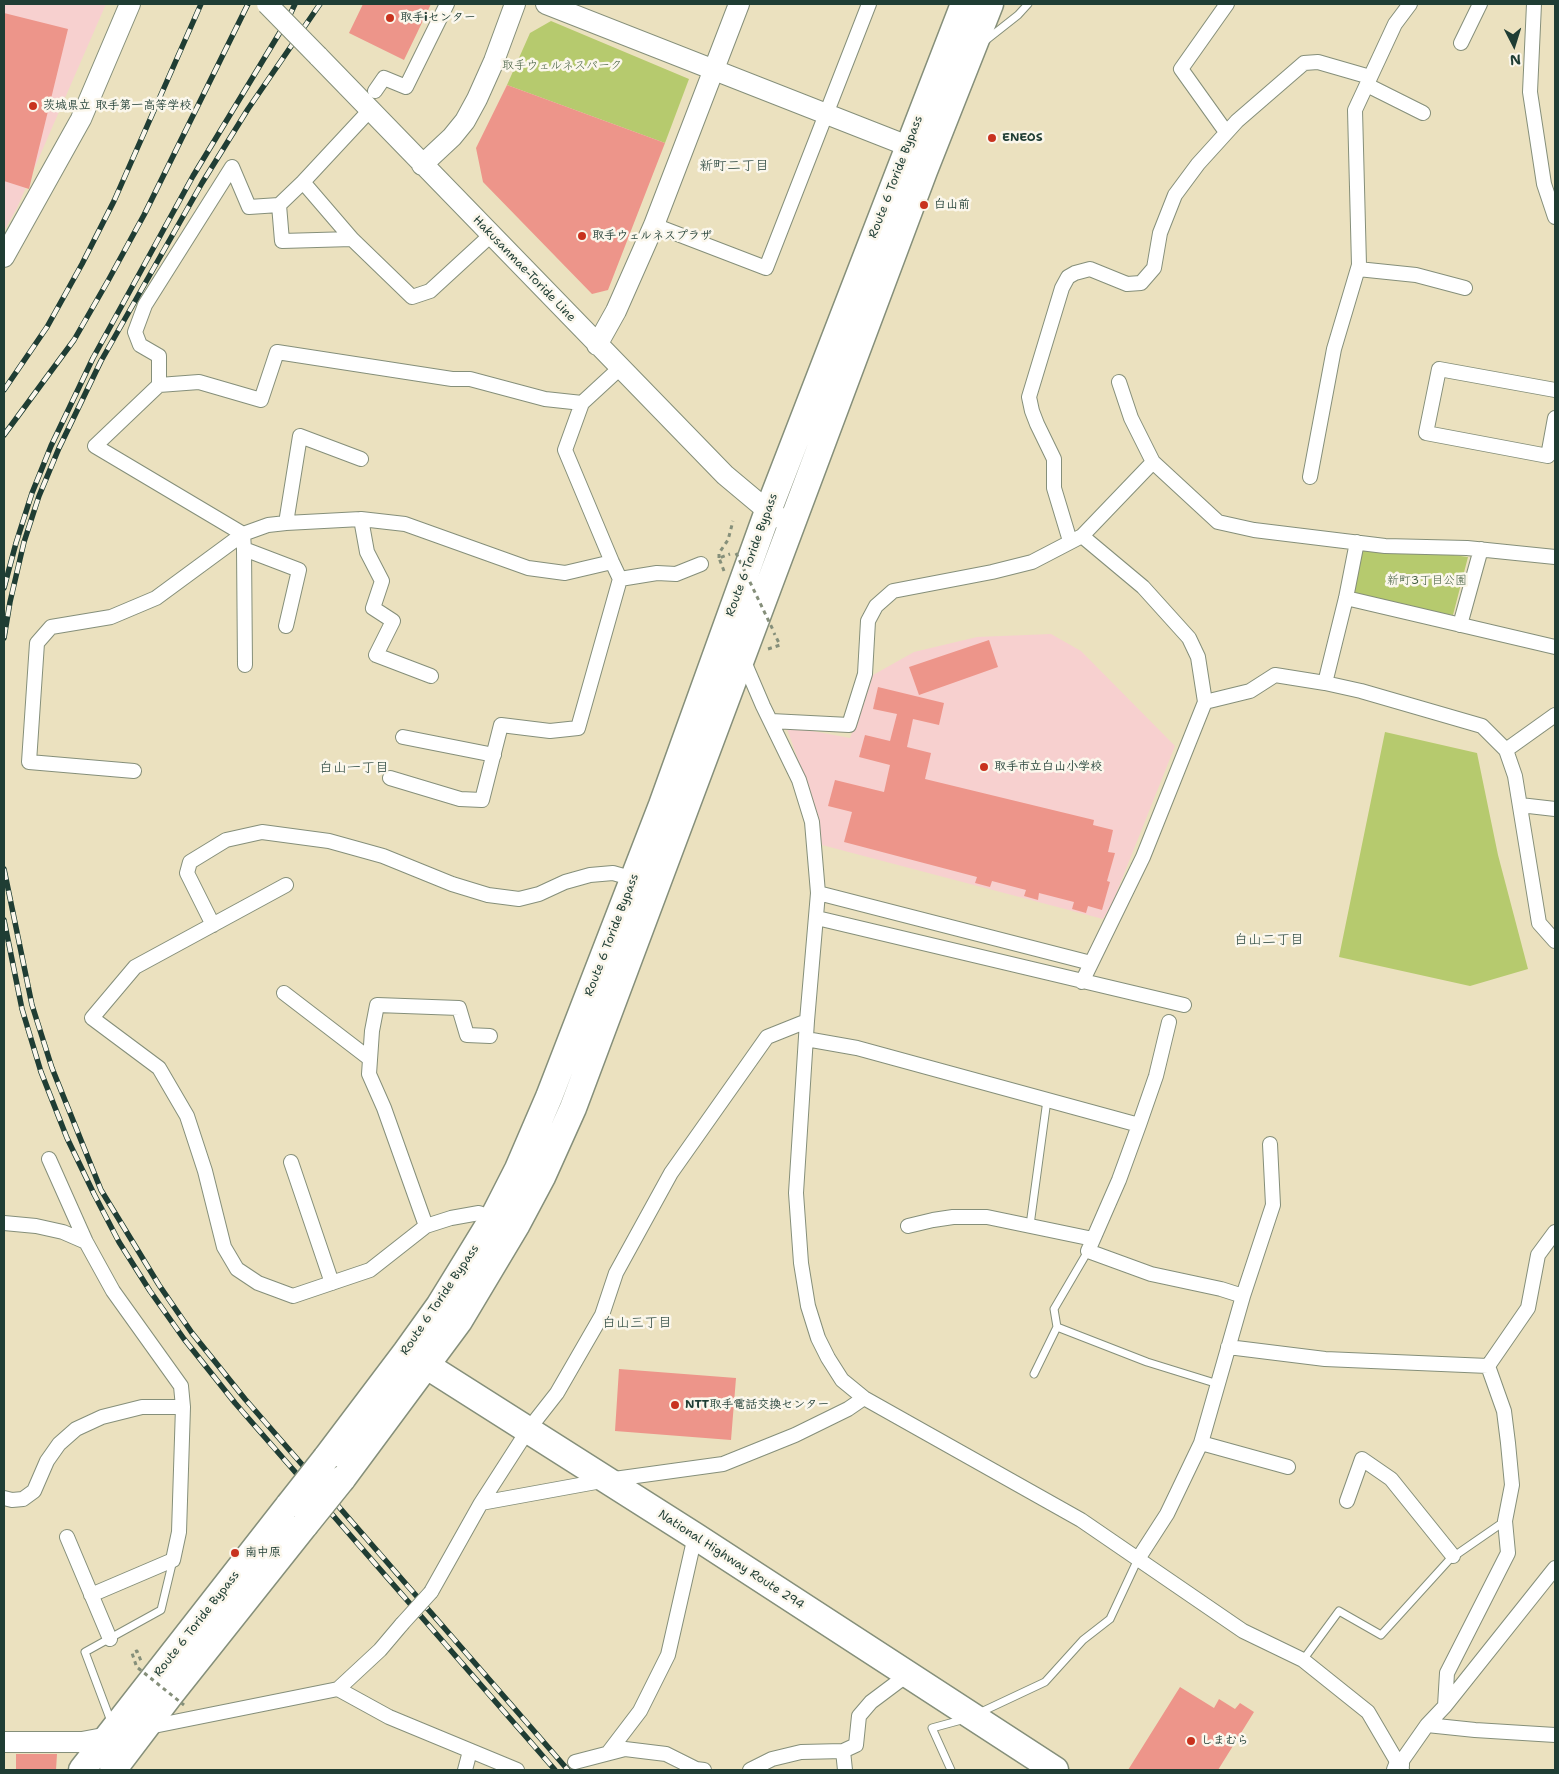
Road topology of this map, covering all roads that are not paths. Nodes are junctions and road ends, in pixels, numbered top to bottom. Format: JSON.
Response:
{"nodes":[{"id":1,"x":130,"y":4,"type":"edge"},
{"id":2,"x":267,"y":4,"type":"edge"},
{"id":3,"x":447,"y":4,"type":"edge"},
{"id":4,"x":515,"y":4,"type":"edge"},
{"id":5,"x":546,"y":4,"type":"edge"},
{"id":6,"x":739,"y":4,"type":"edge"},
{"id":7,"x":869,"y":4,"type":"edge"},
{"id":8,"x":964,"y":4,"type":"edge"},
{"id":9,"x":990,"y":4,"type":"edge"},
{"id":10,"x":1028,"y":4,"type":"edge"},
{"id":11,"x":1227,"y":4,"type":"edge"},
{"id":12,"x":1410,"y":4,"type":"edge"},
{"id":13,"x":1480,"y":4,"type":"edge"},
{"id":14,"x":1534,"y":4,"type":"edge"},
{"id":15,"x":1461,"y":43,"type":"dead end"},
{"id":16,"x":970,"y":53,"type":"junction"},
{"id":17,"x":713,"y":70,"type":"junction"},
{"id":18,"x":1369,"y":82,"type":"junction"},
{"id":19,"x":375,"y":91,"type":"dead end"},
{"id":20,"x":370,"y":110,"type":"junction"},
{"id":21,"x":1423,"y":113,"type":"dead end"},
{"id":22,"x":826,"y":114,"type":"junction"},
{"id":23,"x":1226,"y":132,"type":"junction"},
{"id":24,"x":908,"y":146,"type":"junction"},
{"id":25,"x":422,"y":165,"type":"junction"},
{"id":26,"x":303,"y":182,"type":"junction"},
{"id":27,"x":279,"y":205,"type":"junction"},
{"id":28,"x":1555,"y":217,"type":"edge"},
{"id":29,"x":654,"y":224,"type":"junction"},
{"id":30,"x":491,"y":235,"type":"junction"},
{"id":31,"x":352,"y":239,"type":"junction"},
{"id":32,"x":4,"y":257,"type":"edge"},
{"id":33,"x":1358,"y":269,"type":"junction"},
{"id":34,"x":1465,"y":288,"type":"dead end"},
{"id":35,"x":597,"y":345,"type":"junction"},
{"id":36,"x":620,"y":368,"type":"junction"},
{"id":37,"x":1119,"y":382,"type":"dead end"},
{"id":38,"x":159,"y":385,"type":"junction"},
{"id":39,"x":1555,"y":390,"type":"edge"},
{"id":40,"x":582,"y":403,"type":"junction"},
{"id":41,"x":1555,"y":418,"type":"edge"},
{"id":42,"x":361,"y":459,"type":"dead end"},
{"id":43,"x":1153,"y":462,"type":"junction"},
{"id":44,"x":1310,"y":477,"type":"dead end"},
{"id":45,"x":768,"y":512,"type":"junction"},
{"id":46,"x":361,"y":519,"type":"junction"},
{"id":47,"x":286,"y":523,"type":"junction"},
{"id":48,"x":791,"y":524,"type":"junction"},
{"id":49,"x":243,"y":534,"type":"junction"},
{"id":50,"x":1076,"y":539,"type":"junction"},
{"id":51,"x":1357,"y":542,"type":"junction"},
{"id":52,"x":244,"y":549,"type":"junction"},
{"id":53,"x":1480,"y":549,"type":"junction"},
{"id":54,"x":1555,"y":557,"type":"edge"},
{"id":55,"x":612,"y":562,"type":"junction"},
{"id":56,"x":700,"y":564,"type":"dead end"},
{"id":57,"x":620,"y":579,"type":"junction"},
{"id":58,"x":1346,"y":598,"type":"junction"},
{"id":59,"x":1460,"y":625,"type":"junction"},
{"id":60,"x":286,"y":626,"type":"dead end"},
{"id":61,"x":1555,"y":647,"type":"edge"},
{"id":62,"x":742,"y":657,"type":"junction"},
{"id":63,"x":245,"y":666,"type":"dead end"},
{"id":64,"x":431,"y":676,"type":"dead end"},
{"id":65,"x":1325,"y":683,"type":"junction"},
{"id":66,"x":1205,"y":702,"type":"junction"},
{"id":67,"x":1555,"y":714,"type":"edge"},
{"id":68,"x":771,"y":722,"type":"junction"},
{"id":69,"x":403,"y":737,"type":"dead end"},
{"id":70,"x":1506,"y":750,"type":"junction"},
{"id":71,"x":494,"y":754,"type":"junction"},
{"id":72,"x":134,"y":771,"type":"dead end"},
{"id":73,"x":390,"y":778,"type":"dead end"},
{"id":74,"x":1520,"y":805,"type":"junction"},
{"id":75,"x":1555,"y":809,"type":"edge"},
{"id":76,"x":634,"y":879,"type":"junction"},
{"id":77,"x":286,"y":885,"type":"dead end"},
{"id":78,"x":818,"y":893,"type":"junction"},
{"id":79,"x":816,"y":918,"type":"junction"},
{"id":80,"x":213,"y":925,"type":"junction"},
{"id":81,"x":1555,"y":941,"type":"edge"},
{"id":82,"x":1091,"y":963,"type":"junction"},
{"id":83,"x":1082,"y":982,"type":"junction"},
{"id":84,"x":284,"y":993,"type":"dead end"},
{"id":85,"x":1184,"y":1005,"type":"dead end"},
{"id":86,"x":807,"y":1021,"type":"junction"},
{"id":87,"x":1169,"y":1022,"type":"dead end"},
{"id":88,"x":490,"y":1036,"type":"dead end"},
{"id":89,"x":806,"y":1039,"type":"junction"},
{"id":90,"x":370,"y":1059,"type":"junction"},
{"id":91,"x":1048,"y":1100,"type":"junction"},
{"id":92,"x":1139,"y":1125,"type":"junction"},
{"id":93,"x":1270,"y":1144,"type":"dead end"},
{"id":94,"x":49,"y":1159,"type":"dead end"},
{"id":95,"x":290,"y":1162,"type":"dead end"},
{"id":96,"x":493,"y":1218,"type":"junction"},
{"id":97,"x":4,"y":1223,"type":"edge"},
{"id":98,"x":1030,"y":1225,"type":"junction"},
{"id":99,"x":426,"y":1226,"type":"junction"},
{"id":100,"x":908,"y":1226,"type":"dead end"},
{"id":101,"x":1555,"y":1232,"type":"edge"},
{"id":102,"x":86,"y":1242,"type":"junction"},
{"id":103,"x":1090,"y":1245,"type":"junction"},
{"id":104,"x":332,"y":1283,"type":"junction"},
{"id":105,"x":1243,"y":1296,"type":"junction"},
{"id":106,"x":1057,"y":1327,"type":"junction"},
{"id":107,"x":1228,"y":1347,"type":"junction"},
{"id":108,"x":416,"y":1359,"type":"junction"},
{"id":109,"x":1488,"y":1366,"type":"junction"},
{"id":110,"x":1034,"y":1374,"type":"dead end"},
{"id":111,"x":1218,"y":1384,"type":"junction"},
{"id":112,"x":864,"y":1398,"type":"junction"},
{"id":113,"x":183,"y":1407,"type":"junction"},
{"id":114,"x":528,"y":1430,"type":"junction"},
{"id":115,"x":1201,"y":1443,"type":"junction"},
{"id":116,"x":1288,"y":1468,"type":"dead end"},
{"id":117,"x":607,"y":1480,"type":"junction"},
{"id":118,"x":4,"y":1498,"type":"edge"},
{"id":119,"x":1348,"y":1501,"type":"dead end"},
{"id":120,"x":482,"y":1503,"type":"junction"},
{"id":121,"x":1505,"y":1521,"type":"junction"},
{"id":122,"x":695,"y":1536,"type":"junction"},
{"id":123,"x":67,"y":1537,"type":"dead end"},
{"id":124,"x":1453,"y":1556,"type":"junction"},
{"id":125,"x":1138,"y":1559,"type":"junction"},
{"id":126,"x":174,"y":1560,"type":"junction"},
{"id":127,"x":1555,"y":1568,"type":"edge"},
{"id":128,"x":91,"y":1595,"type":"junction"},
{"id":129,"x":110,"y":1638,"type":"junction"},
{"id":130,"x":1303,"y":1660,"type":"junction"},
{"id":131,"x":907,"y":1675,"type":"junction"},
{"id":132,"x":338,"y":1689,"type":"junction"},
{"id":133,"x":1445,"y":1706,"type":"junction"},
{"id":134,"x":972,"y":1717,"type":"junction"},
{"id":135,"x":1427,"y":1725,"type":"junction"},
{"id":136,"x":146,"y":1728,"type":"junction"},
{"id":137,"x":110,"y":1734,"type":"junction"},
{"id":138,"x":1555,"y":1734,"type":"edge"},
{"id":139,"x":4,"y":1742,"type":"edge"},
{"id":140,"x":470,"y":1751,"type":"junction"},
{"id":141,"x":843,"y":1751,"type":"junction"},
{"id":142,"x":608,"y":1754,"type":"junction"},
{"id":143,"x":575,"y":1762,"type":"dead end"},
{"id":144,"x":1399,"y":1768,"type":"edge"},
{"id":145,"x":82,"y":1770,"type":"edge"},
{"id":146,"x":113,"y":1770,"type":"edge"},
{"id":147,"x":465,"y":1770,"type":"edge"},
{"id":148,"x":517,"y":1770,"type":"edge"},
{"id":149,"x":704,"y":1770,"type":"edge"},
{"id":150,"x":750,"y":1770,"type":"edge"},
{"id":151,"x":845,"y":1770,"type":"edge"},
{"id":152,"x":951,"y":1770,"type":"edge"},
{"id":153,"x":1055,"y":1770,"type":"edge"}],
"edges":[{"from":1,"to":32,"type":"street"},
{"from":2,"to":20,"type":"street","name":"Hakusanmae-Toride Line","bridge":true},
{"from":3,"to":19,"type":"street"},
{"from":4,"to":25,"type":"street"},
{"from":5,"to":17,"type":"street"},
{"from":6,"to":17,"type":"street"},
{"from":7,"to":22,"type":"street"},
{"from":8,"to":24,"type":"highway","name":"Route 6 Toride Bypass"},
{"from":9,"to":16,"type":"highway","name":"Route 6 Toride Bypass"},
{"from":10,"to":16,"type":"lane"},
{"from":11,"to":23,"type":"street"},
{"from":12,"to":18,"type":"street"},
{"from":13,"to":15,"type":"street"},
{"from":14,"to":28,"type":"street"},
{"from":16,"to":48,"type":"highway","name":"Route 6 Toride Bypass"},
{"from":17,"to":22,"type":"street"},
{"from":17,"to":29,"type":"street"},
{"from":18,"to":21,"type":"street"},
{"from":18,"to":23,"type":"street"},
{"from":18,"to":33,"type":"street"},
{"from":20,"to":25,"type":"street","name":"Hakusanmae-Toride Line"},
{"from":20,"to":26,"type":"street"},
{"from":22,"to":24,"type":"street"},
{"from":22,"to":29,"type":"street"},
{"from":23,"to":50,"type":"street"},
{"from":24,"to":45,"type":"highway","name":"Route 6 Toride Bypass"},
{"from":25,"to":30,"type":"street","name":"Hakusanmae-Toride Line"},
{"from":26,"to":27,"type":"street"},
{"from":26,"to":31,"type":"street"},
{"from":27,"to":31,"type":"street"},
{"from":27,"to":38,"type":"street"},
{"from":29,"to":35,"type":"street"},
{"from":30,"to":31,"type":"street"},
{"from":30,"to":35,"type":"street","name":"Hakusanmae-Toride Line"},
{"from":33,"to":34,"type":"street"},
{"from":33,"to":44,"type":"street"},
{"from":35,"to":36,"type":"street","name":"Hakusanmae-Toride Line"},
{"from":36,"to":40,"type":"street"},
{"from":36,"to":45,"type":"street","name":"Hakusanmae-Toride Line"},
{"from":37,"to":43,"type":"street"},
{"from":38,"to":40,"type":"street"},
{"from":38,"to":49,"type":"street"},
{"from":39,"to":41,"type":"street"},
{"from":40,"to":55,"type":"street"},
{"from":42,"to":47,"type":"street"},
{"from":43,"to":50,"type":"street"},
{"from":43,"to":51,"type":"street"},
{"from":45,"to":48,"type":"street","name":"Hakusanmae-Toride Line"},
{"from":45,"to":76,"type":"highway","name":"Route 6 Toride Bypass"},
{"from":46,"to":47,"type":"street"},
{"from":46,"to":55,"type":"street"},
{"from":46,"to":64,"type":"street"},
{"from":47,"to":49,"type":"street"},
{"from":48,"to":62,"type":"highway","name":"Route 6 Toride Bypass"},
{"from":49,"to":52,"type":"street"},
{"from":49,"to":72,"type":"street"},
{"from":50,"to":66,"type":"street"},
{"from":50,"to":68,"type":"street"},
{"from":51,"to":53,"type":"street"},
{"from":51,"to":58,"type":"street"},
{"from":52,"to":60,"type":"street"},
{"from":52,"to":63,"type":"street"},
{"from":53,"to":54,"type":"street"},
{"from":53,"to":59,"type":"street"},
{"from":55,"to":57,"type":"street"},
{"from":56,"to":57,"type":"street"},
{"from":57,"to":71,"type":"street"},
{"from":58,"to":59,"type":"street"},
{"from":58,"to":65,"type":"street"},
{"from":59,"to":61,"type":"street"},
{"from":62,"to":68,"type":"street"},
{"from":62,"to":108,"type":"highway","name":"Route 6 Toride Bypass"},
{"from":65,"to":66,"type":"street"},
{"from":65,"to":70,"type":"street"},
{"from":66,"to":82,"type":"street"},
{"from":67,"to":70,"type":"street"},
{"from":68,"to":78,"type":"street"},
{"from":69,"to":71,"type":"street"},
{"from":70,"to":74,"type":"street"},
{"from":71,"to":73,"type":"street"},
{"from":74,"to":75,"type":"street"},
{"from":74,"to":81,"type":"street"},
{"from":76,"to":80,"type":"street"},
{"from":76,"to":96,"type":"highway","name":"Route 6 Toride Bypass"},
{"from":77,"to":80,"type":"street"},
{"from":78,"to":79,"type":"street"},
{"from":78,"to":82,"type":"street"},
{"from":79,"to":83,"type":"street"},
{"from":79,"to":86,"type":"street"},
{"from":80,"to":104,"type":"street"},
{"from":82,"to":83,"type":"street"},
{"from":83,"to":85,"type":"street"},
{"from":84,"to":90,"type":"street"},
{"from":86,"to":89,"type":"street"},
{"from":86,"to":114,"type":"street"},
{"from":87,"to":92,"type":"street"},
{"from":88,"to":90,"type":"street"},
{"from":89,"to":91,"type":"street"},
{"from":89,"to":112,"type":"street"},
{"from":90,"to":99,"type":"street"},
{"from":91,"to":92,"type":"street"},
{"from":91,"to":98,"type":"lane"},
{"from":92,"to":103,"type":"street"},
{"from":93,"to":105,"type":"street"},
{"from":94,"to":102,"type":"street"},
{"from":95,"to":104,"type":"street"},
{"from":96,"to":99,"type":"street"},
{"from":96,"to":108,"type":"highway","name":"Route 6 Toride Bypass"},
{"from":97,"to":102,"type":"street"},
{"from":98,"to":100,"type":"street"},
{"from":98,"to":103,"type":"street"},
{"from":99,"to":104,"type":"street"},
{"from":101,"to":109,"type":"street"},
{"from":102,"to":113,"type":"street"},
{"from":103,"to":105,"type":"street"},
{"from":103,"to":106,"type":"lane"},
{"from":105,"to":107,"type":"street"},
{"from":106,"to":110,"type":"lane"},
{"from":106,"to":111,"type":"lane"},
{"from":107,"to":109,"type":"street"},
{"from":107,"to":111,"type":"street"},
{"from":108,"to":114,"type":"highway","name":"National Highway Route 294"},
{"from":108,"to":136,"type":"highway","name":"Route 6 Toride Bypass","bridge":true},
{"from":108,"to":137,"type":"highway","name":"Route 6 Toride Bypass","bridge":true},
{"from":109,"to":121,"type":"street"},
{"from":111,"to":115,"type":"street"},
{"from":112,"to":117,"type":"street"},
{"from":112,"to":125,"type":"street"},
{"from":113,"to":118,"type":"street"},
{"from":113,"to":126,"type":"street"},
{"from":114,"to":117,"type":"highway","name":"National Highway Route 294"},
{"from":114,"to":120,"type":"street"},
{"from":115,"to":116,"type":"street"},
{"from":115,"to":125,"type":"street"},
{"from":117,"to":120,"type":"street"},
{"from":117,"to":122,"type":"highway","name":"National Highway Route 294"},
{"from":119,"to":124,"type":"street"},
{"from":120,"to":132,"type":"street","bridge":true},
{"from":121,"to":124,"type":"lane"},
{"from":121,"to":133,"type":"street"},
{"from":122,"to":131,"type":"highway","name":"National Highway Route 294"},
{"from":122,"to":142,"type":"street"},
{"from":123,"to":128,"type":"street"},
{"from":124,"to":130,"type":"lane"},
{"from":125,"to":130,"type":"street"},
{"from":125,"to":134,"type":"lane"},
{"from":126,"to":128,"type":"street"},
{"from":126,"to":129,"type":"lane"},
{"from":127,"to":133,"type":"street"},
{"from":128,"to":129,"type":"street"},
{"from":129,"to":137,"type":"lane"},
{"from":130,"to":144,"type":"street"},
{"from":131,"to":134,"type":"highway","name":"National Highway Route 294"},
{"from":131,"to":141,"type":"street"},
{"from":132,"to":136,"type":"street"},
{"from":132,"to":140,"type":"street"},
{"from":133,"to":135,"type":"street"},
{"from":134,"to":152,"type":"lane"},
{"from":134,"to":153,"type":"highway","name":"National Highway Route 294"},
{"from":135,"to":138,"type":"street"},
{"from":135,"to":144,"type":"street"},
{"from":136,"to":137,"type":"street"},
{"from":136,"to":146,"type":"highway","name":"Route 6 Toride Bypass"},
{"from":137,"to":139,"type":"street"},
{"from":137,"to":145,"type":"highway","name":"Route 6 Toride Bypass"},
{"from":140,"to":147,"type":"street"},
{"from":140,"to":148,"type":"street"},
{"from":141,"to":150,"type":"street"},
{"from":141,"to":151,"type":"street"},
{"from":142,"to":143,"type":"street"},
{"from":142,"to":149,"type":"street"}]}
